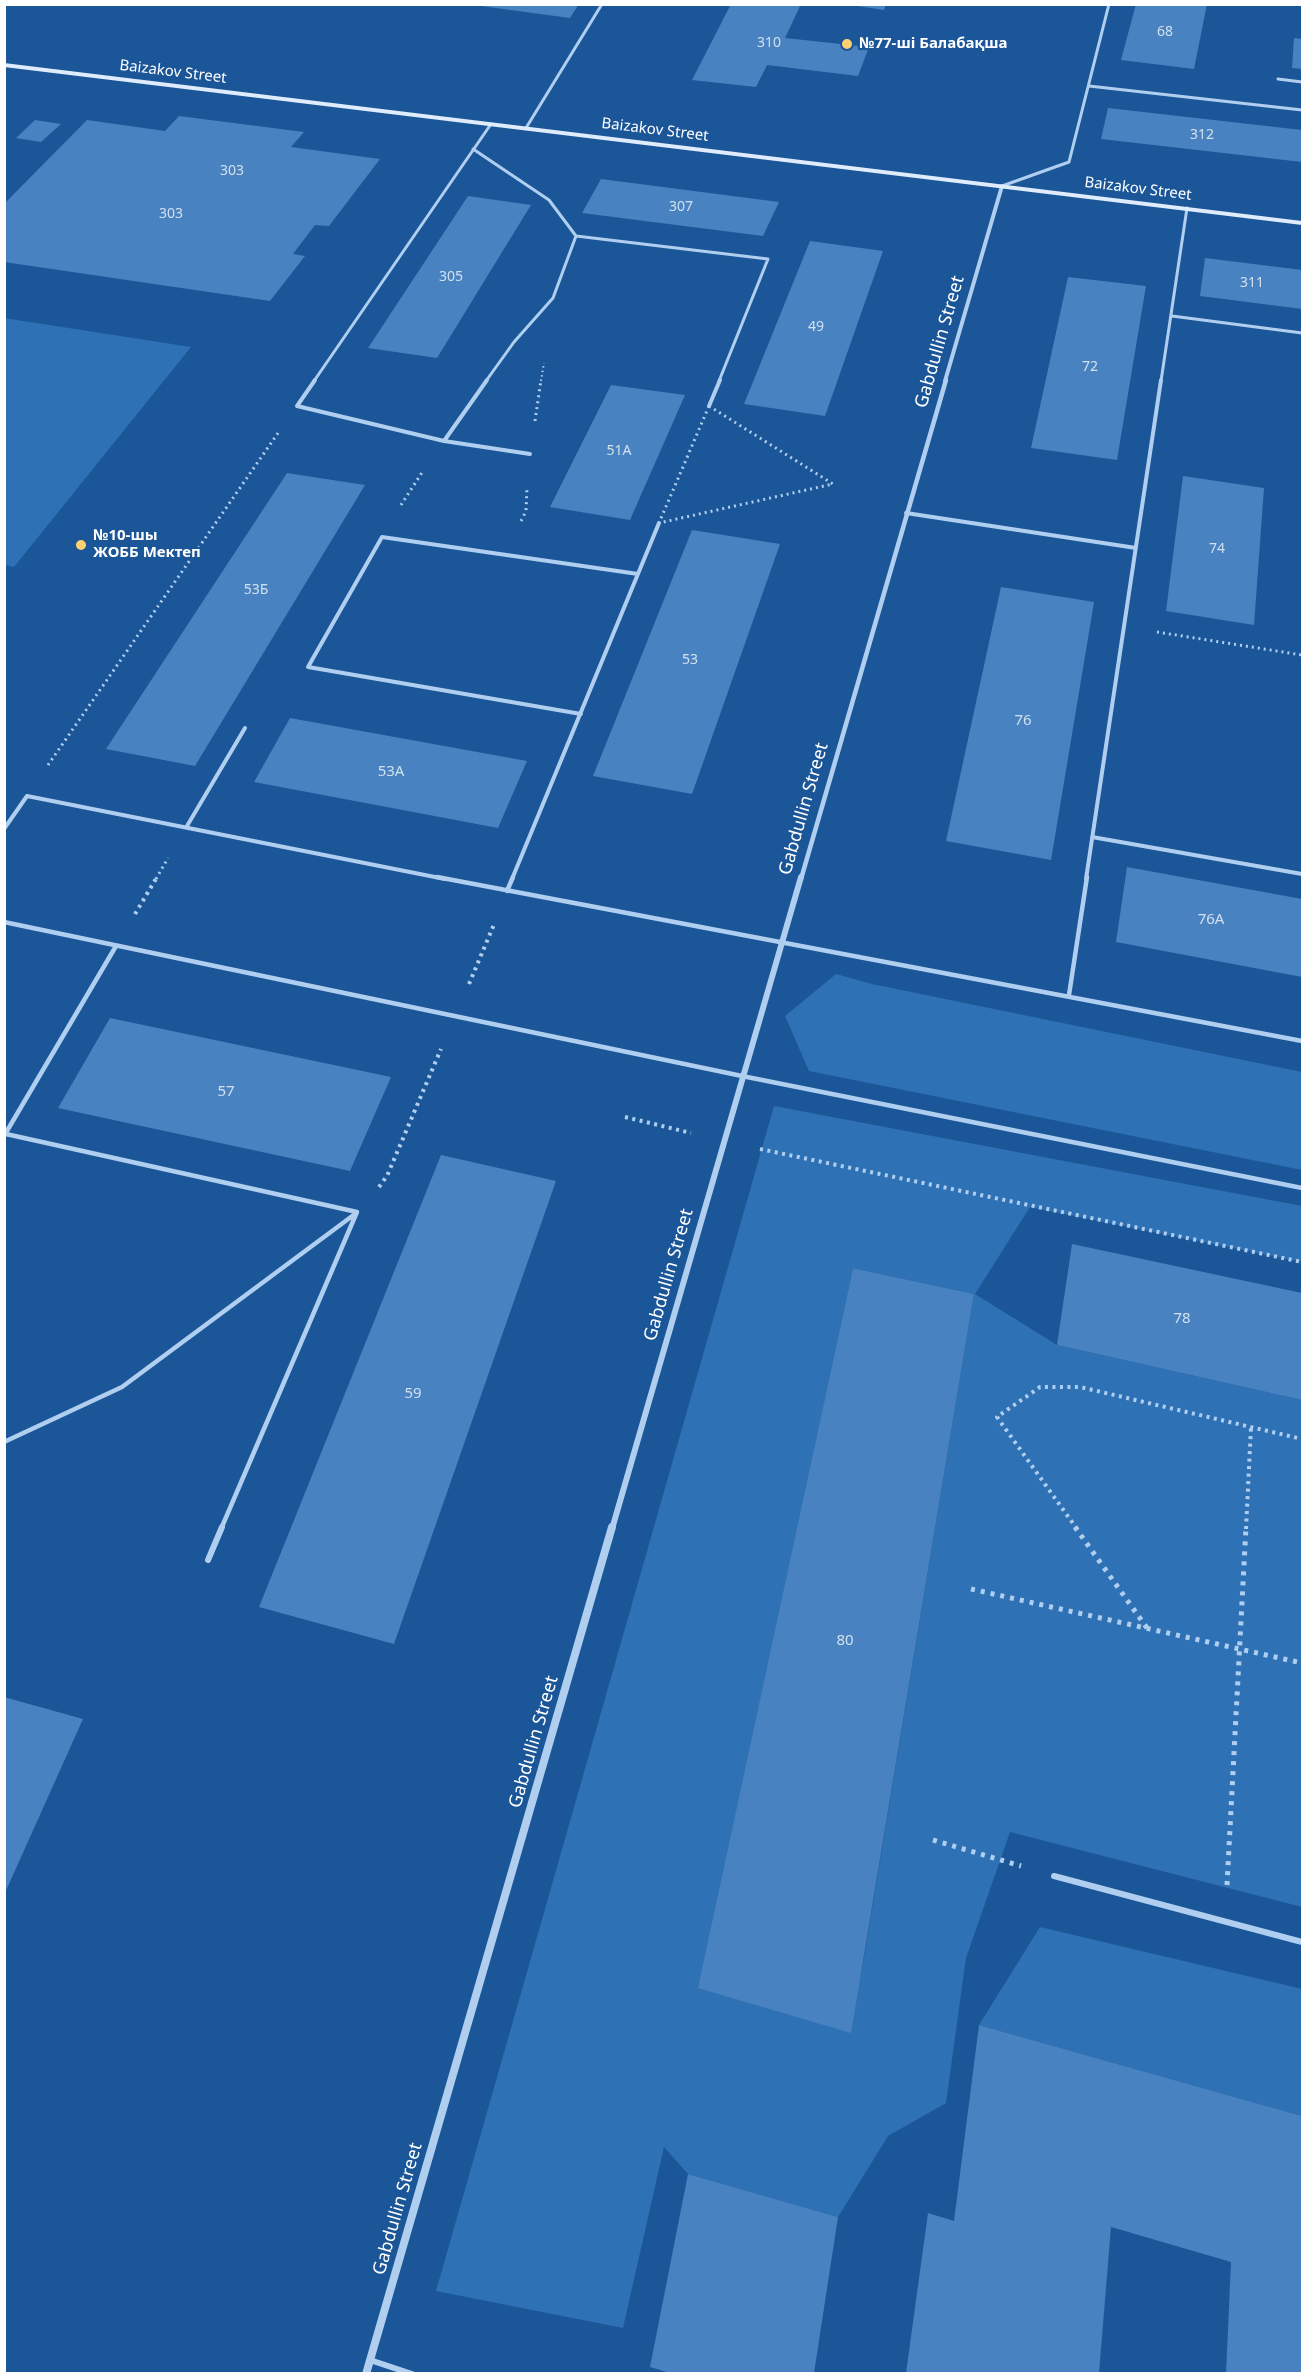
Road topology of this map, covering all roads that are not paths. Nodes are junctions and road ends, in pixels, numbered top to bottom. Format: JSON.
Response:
{"nodes":[{"id":1,"x":602,"y":4,"type":"edge"},
{"id":2,"x":1109,"y":4,"type":"edge"},
{"id":3,"x":4,"y":65,"type":"edge"},
{"id":4,"x":1278,"y":80,"type":"dead end"},
{"id":5,"x":1302,"y":82,"type":"edge"},
{"id":6,"x":1089,"y":86,"type":"junction"},
{"id":7,"x":1302,"y":110,"type":"edge"},
{"id":8,"x":491,"y":124,"type":"junction"},
{"id":9,"x":526,"y":128,"type":"junction"},
{"id":10,"x":473,"y":149,"type":"junction"},
{"id":11,"x":1002,"y":186,"type":"junction"},
{"id":12,"x":1187,"y":208,"type":"junction"},
{"id":13,"x":1302,"y":223,"type":"edge"},
{"id":14,"x":576,"y":236,"type":"junction"},
{"id":15,"x":1172,"y":316,"type":"junction"},
{"id":16,"x":1302,"y":333,"type":"edge"},
{"id":17,"x":709,"y":406,"type":"road end"},
{"id":18,"x":444,"y":441,"type":"junction"},
{"id":19,"x":530,"y":453,"type":"dead end"},
{"id":20,"x":906,"y":513,"type":"junction"},
{"id":21,"x":659,"y":523,"type":"road end"},
{"id":22,"x":1136,"y":548,"type":"junction"},
{"id":23,"x":638,"y":574,"type":"junction"},
{"id":24,"x":581,"y":714,"type":"junction"},
{"id":25,"x":245,"y":728,"type":"dead end"},
{"id":26,"x":187,"y":826,"type":"junction"},
{"id":27,"x":4,"y":829,"type":"edge"},
{"id":28,"x":1092,"y":837,"type":"junction"},
{"id":29,"x":1302,"y":874,"type":"edge"},
{"id":30,"x":507,"y":891,"type":"junction"},
{"id":31,"x":4,"y":922,"type":"edge"},
{"id":32,"x":782,"y":943,"type":"junction"},
{"id":33,"x":116,"y":946,"type":"junction"},
{"id":34,"x":1069,"y":995,"type":"junction"},
{"id":35,"x":1302,"y":1041,"type":"edge"},
{"id":36,"x":742,"y":1076,"type":"junction"},
{"id":37,"x":5,"y":1135,"type":"edge"},
{"id":38,"x":1302,"y":1188,"type":"edge"},
{"id":39,"x":357,"y":1212,"type":"junction"},
{"id":40,"x":4,"y":1442,"type":"edge"},
{"id":41,"x":208,"y":1560,"type":"dead end"},
{"id":42,"x":1054,"y":1876,"type":"road end"},
{"id":43,"x":1302,"y":1942,"type":"edge"},
{"id":44,"x":370,"y":2360,"type":"junction"},
{"id":45,"x":366,"y":2373,"type":"edge"},
{"id":46,"x":412,"y":2373,"type":"edge"}],
"edges":[{"from":1,"to":9,"type":"lane"},
{"from":2,"to":6,"type":"lane"},
{"from":3,"to":8,"type":"street","name":"Baizakov Street"},
{"from":4,"to":5,"type":"lane"},
{"from":6,"to":7,"type":"lane"},
{"from":6,"to":11,"type":"lane"},
{"from":8,"to":9,"type":"street","name":"Baizakov Street"},
{"from":8,"to":10,"type":"lane"},
{"from":9,"to":11,"type":"street","name":"Baizakov Street"},
{"from":10,"to":14,"type":"lane"},
{"from":10,"to":18,"type":"lane"},
{"from":11,"to":12,"type":"street","name":"Baizakov Street"},
{"from":11,"to":20,"type":"street","name":"Gabdullin Street"},
{"from":12,"to":13,"type":"street","name":"Baizakov Street"},
{"from":12,"to":15,"type":"lane"},
{"from":14,"to":17,"type":"lane"},
{"from":14,"to":18,"type":"lane"},
{"from":15,"to":16,"type":"lane"},
{"from":15,"to":22,"type":"lane"},
{"from":18,"to":19,"type":"lane"},
{"from":20,"to":22,"type":"lane"},
{"from":20,"to":32,"type":"street","name":"Gabdullin Street"},
{"from":21,"to":23,"type":"lane"},
{"from":22,"to":28,"type":"lane"},
{"from":23,"to":24,"type":"lane"},
{"from":23,"to":24,"type":"lane"},
{"from":24,"to":30,"type":"lane"},
{"from":25,"to":26,"type":"lane"},
{"from":26,"to":27,"type":"lane"},
{"from":26,"to":30,"type":"lane"},
{"from":28,"to":29,"type":"lane"},
{"from":28,"to":34,"type":"lane"},
{"from":30,"to":32,"type":"lane"},
{"from":31,"to":33,"type":"lane"},
{"from":32,"to":34,"type":"lane"},
{"from":32,"to":36,"type":"street","name":"Gabdullin Street"},
{"from":33,"to":36,"type":"lane"},
{"from":33,"to":37,"type":"lane"},
{"from":34,"to":35,"type":"lane"},
{"from":36,"to":38,"type":"lane"},
{"from":36,"to":44,"type":"street","name":"Gabdullin Street"},
{"from":37,"to":39,"type":"lane"},
{"from":39,"to":40,"type":"lane"},
{"from":39,"to":41,"type":"lane"},
{"from":42,"to":43,"type":"lane"},
{"from":44,"to":45,"type":"street","name":"Gabdullin Street"},
{"from":44,"to":46,"type":"lane"}]}
